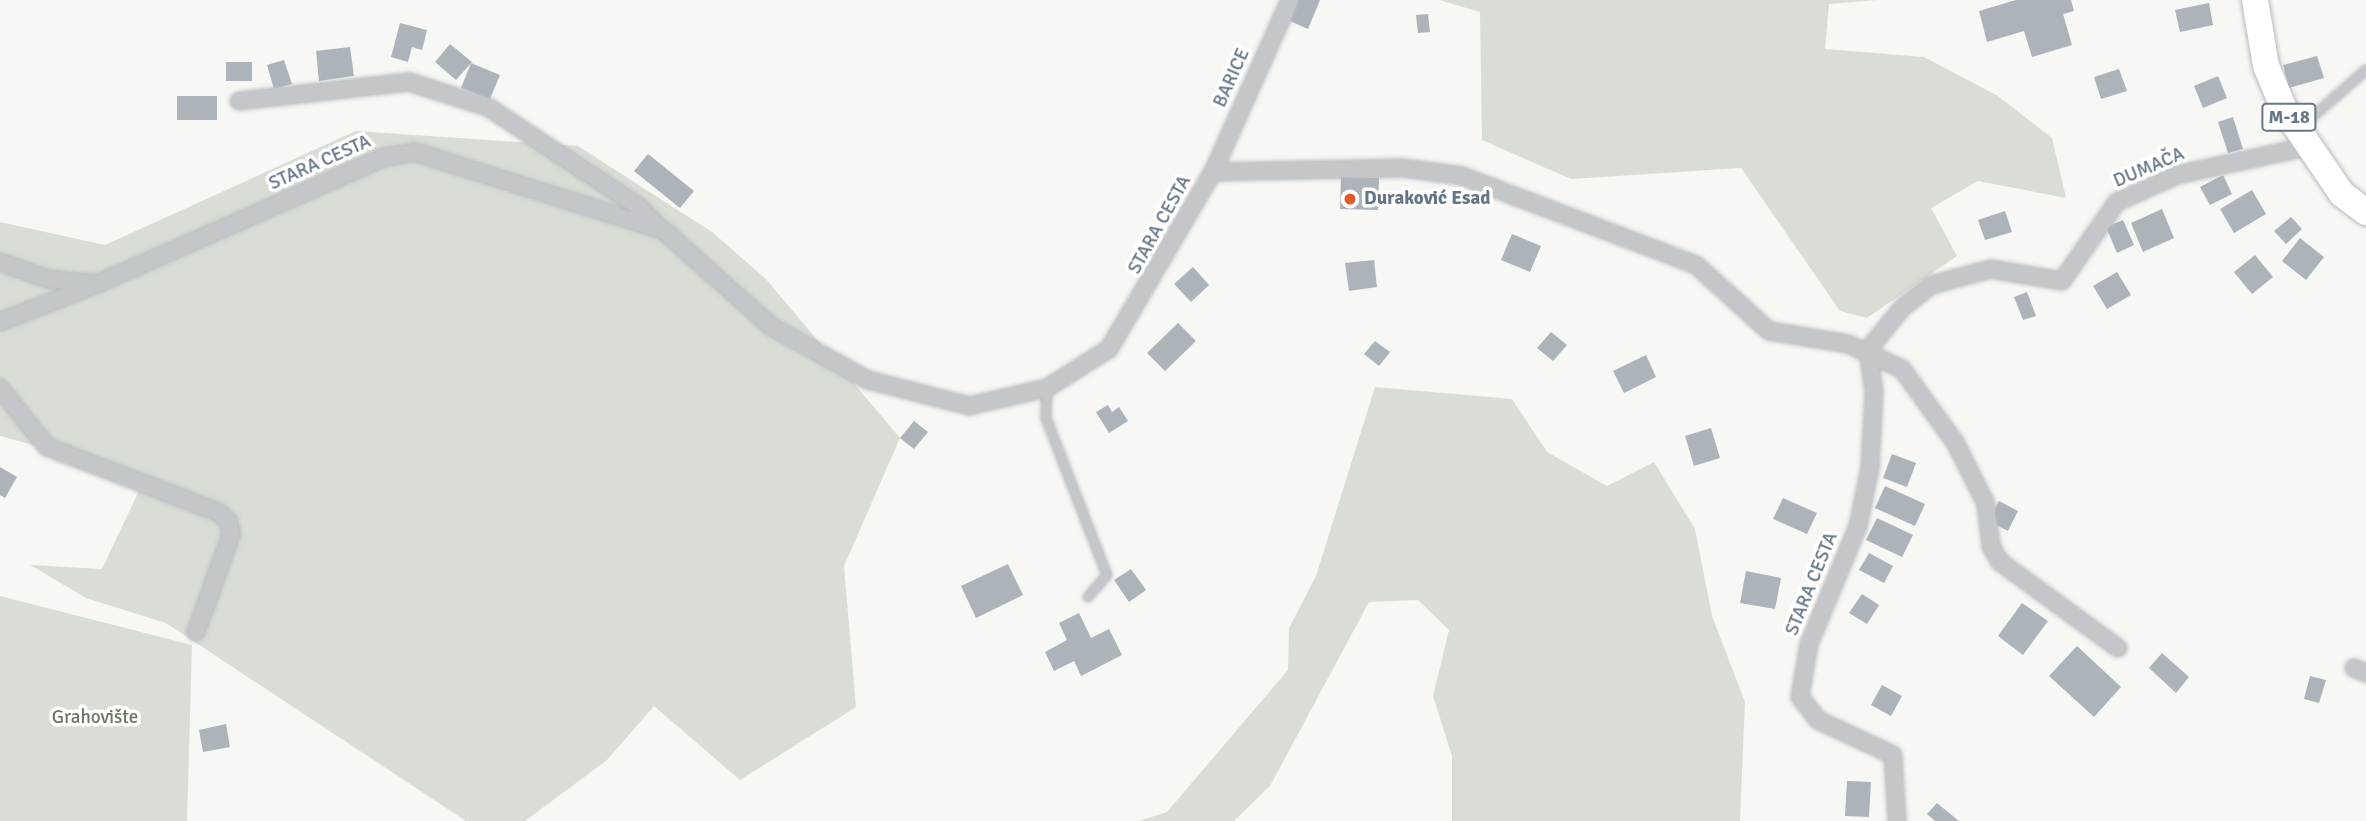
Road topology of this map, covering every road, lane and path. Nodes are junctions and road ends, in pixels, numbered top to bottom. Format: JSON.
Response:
{"nodes":[{"id":1,"x":1290,"y":0,"type":"edge"},
{"id":2,"x":2255,"y":0,"type":"edge"},
{"id":3,"x":2366,"y":71,"type":"edge"},
{"id":4,"x":239,"y":101,"type":"dead end"},
{"id":5,"x":2301,"y":139,"type":"junction"},
{"id":6,"x":1213,"y":172,"type":"junction"},
{"id":7,"x":2366,"y":212,"type":"edge"},
{"id":8,"x":663,"y":230,"type":"junction"},
{"id":9,"x":0,"y":262,"type":"edge"},
{"id":10,"x":97,"y":284,"type":"junction"},
{"id":11,"x":0,"y":322,"type":"edge"},
{"id":12,"x":1868,"y":349,"type":"junction"},
{"id":13,"x":0,"y":388,"type":"edge"},
{"id":14,"x":1047,"y":388,"type":"junction"},
{"id":15,"x":1088,"y":597,"type":"dead end"},
{"id":16,"x":196,"y":632,"type":"dead end"},
{"id":17,"x":2118,"y":648,"type":"dead end"},
{"id":18,"x":1897,"y":821,"type":"edge"}],
"edges":[{"from":1,"to":6,"type":"street","name":"BARICE"},
{"from":2,"to":5,"type":"main road","number":"M-18"},
{"from":3,"to":5,"type":"lane"},
{"from":4,"to":8,"type":"street","name":"STARA CESTA"},
{"from":5,"to":7,"type":"main road","number":"M-18"},
{"from":5,"to":12,"type":"street","name":"DUMAČA"},
{"from":6,"to":12,"type":"street","name":"STARA CESTA"},
{"from":6,"to":14,"type":"street","name":"STARA CESTA"},
{"from":8,"to":10,"type":"street","name":"STARA CESTA"},
{"from":8,"to":14,"type":"street","name":"STARA CESTA"},
{"from":9,"to":10,"type":"street","name":"STARA CESTA"},
{"from":10,"to":11,"type":"street"},
{"from":12,"to":17,"type":"street","name":"STARA CESTA"},
{"from":12,"to":18,"type":"street","name":"STARA CESTA"},
{"from":13,"to":16,"type":"street"},
{"from":14,"to":15,"type":"lane"}]}
